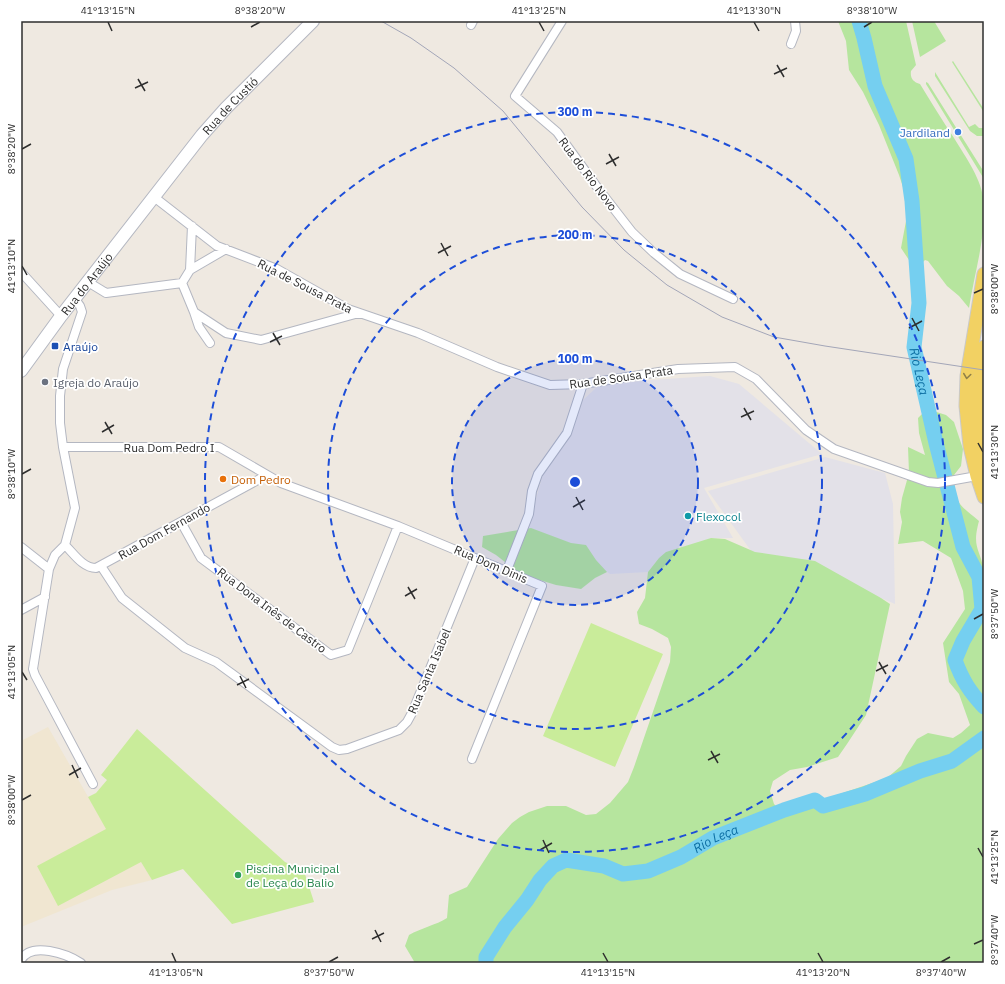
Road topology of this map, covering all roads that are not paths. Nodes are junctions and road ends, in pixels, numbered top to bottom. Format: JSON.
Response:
{"nodes":[{"id":1,"x":313,"y":21,"type":"edge"},
{"id":2,"x":562,"y":21,"type":"edge"},
{"id":3,"x":795,"y":21,"type":"edge"},
{"id":4,"x":791,"y":44,"type":"dead end"},
{"id":5,"x":154,"y":197,"type":"junction"},
{"id":6,"x":192,"y":226,"type":"junction"},
{"id":7,"x":226,"y":249,"type":"junction"},
{"id":8,"x":190,"y":270,"type":"junction"},
{"id":9,"x":21,"y":272,"type":"edge"},
{"id":10,"x":984,"y":274,"type":"edge"},
{"id":11,"x":88,"y":282,"type":"junction"},
{"id":12,"x":182,"y":283,"type":"junction"},
{"id":13,"x":75,"y":299,"type":"junction"},
{"id":14,"x":733,"y":299,"type":"dead end"},
{"id":15,"x":194,"y":312,"type":"junction"},
{"id":16,"x":359,"y":312,"type":"junction"},
{"id":17,"x":61,"y":316,"type":"junction"},
{"id":18,"x":210,"y":343,"type":"dead end"},
{"id":19,"x":984,"y":347,"type":"edge"},
{"id":20,"x":21,"y":371,"type":"edge"},
{"id":21,"x":583,"y":384,"type":"junction"},
{"id":22,"x":63,"y":447,"type":"junction"},
{"id":23,"x":982,"y":451,"type":"edge"},
{"id":24,"x":267,"y":475,"type":"junction"},
{"id":25,"x":980,"y":475,"type":"edge"},
{"id":26,"x":984,"y":497,"type":"edge"},
{"id":27,"x":181,"y":522,"type":"junction"},
{"id":28,"x":398,"y":526,"type":"junction"},
{"id":29,"x":65,"y":545,"type":"junction"},
{"id":30,"x":21,"y":547,"type":"edge"},
{"id":31,"x":475,"y":558,"type":"junction"},
{"id":32,"x":100,"y":566,"type":"junction"},
{"id":33,"x":49,"y":570,"type":"junction"},
{"id":34,"x":507,"y":570,"type":"junction"},
{"id":35,"x":45,"y":597,"type":"junction"},
{"id":36,"x":21,"y":610,"type":"edge"},
{"id":37,"x":472,"y":760,"type":"dead end"},
{"id":38,"x":94,"y":784,"type":"dead end"},
{"id":39,"x":21,"y":960,"type":"edge"},
{"id":40,"x":81,"y":963,"type":"edge"}],
"edges":[{"from":1,"to":5,"type":"main road","name":"Rua de Custió"},
{"from":2,"to":14,"type":"street","name":"Rua do Rio Novo"},
{"from":3,"to":4,"type":"street"},
{"from":5,"to":6,"type":"street","name":"Rua de Sousa Prata"},
{"from":5,"to":11,"type":"main road","name":"Rua do Araújo"},
{"from":6,"to":7,"type":"street","name":"Rua de Sousa Prata"},
{"from":6,"to":8,"type":"street"},
{"from":7,"to":8,"type":"street"},
{"from":7,"to":16,"type":"street","name":"Rua de Sousa Prata"},
{"from":8,"to":12,"type":"street"},
{"from":9,"to":17,"type":"street"},
{"from":10,"to":25,"type":"main road","one_way":true},
{"from":11,"to":12,"type":"street"},
{"from":11,"to":13,"type":"main road","name":"Rua do Araújo"},
{"from":12,"to":15,"type":"street"},
{"from":13,"to":17,"type":"main road","name":"Rua do Araújo"},
{"from":13,"to":22,"type":"street"},
{"from":15,"to":16,"type":"street"},
{"from":15,"to":18,"type":"street"},
{"from":16,"to":21,"type":"street","name":"Rua de Sousa Prata"},
{"from":17,"to":20,"type":"main road","name":"Rua do Araújo"},
{"from":19,"to":23,"type":"main road"},
{"from":21,"to":25,"type":"street","name":"Rua de Sousa Prata"},
{"from":21,"to":34,"type":"street"},
{"from":22,"to":24,"type":"street","name":"Rua Dom Pedro I"},
{"from":22,"to":29,"type":"street"},
{"from":23,"to":25,"type":"main road"},
{"from":24,"to":27,"type":"street","name":"Rua Dom Fernando"},
{"from":24,"to":28,"type":"street","name":"Rua Dom Dinis"},
{"from":25,"to":26,"type":"main road"},
{"from":27,"to":28,"type":"street","name":"Rua Dona Inês de Castro"},
{"from":27,"to":32,"type":"street","name":"Rua Dom Fernando"},
{"from":28,"to":31,"type":"street","name":"Rua Dom Dinis"},
{"from":29,"to":32,"type":"street"},
{"from":29,"to":33,"type":"street"},
{"from":30,"to":33,"type":"street"},
{"from":31,"to":32,"type":"street","name":"Rua Santa Isabel"},
{"from":31,"to":34,"type":"street","name":"Rua Dom Dinis"},
{"from":33,"to":35,"type":"street"},
{"from":34,"to":37,"type":"street","name":"Rua Dom Dinis"},
{"from":35,"to":36,"type":"street"},
{"from":35,"to":38,"type":"street"},
{"from":39,"to":40,"type":"street"}]}
